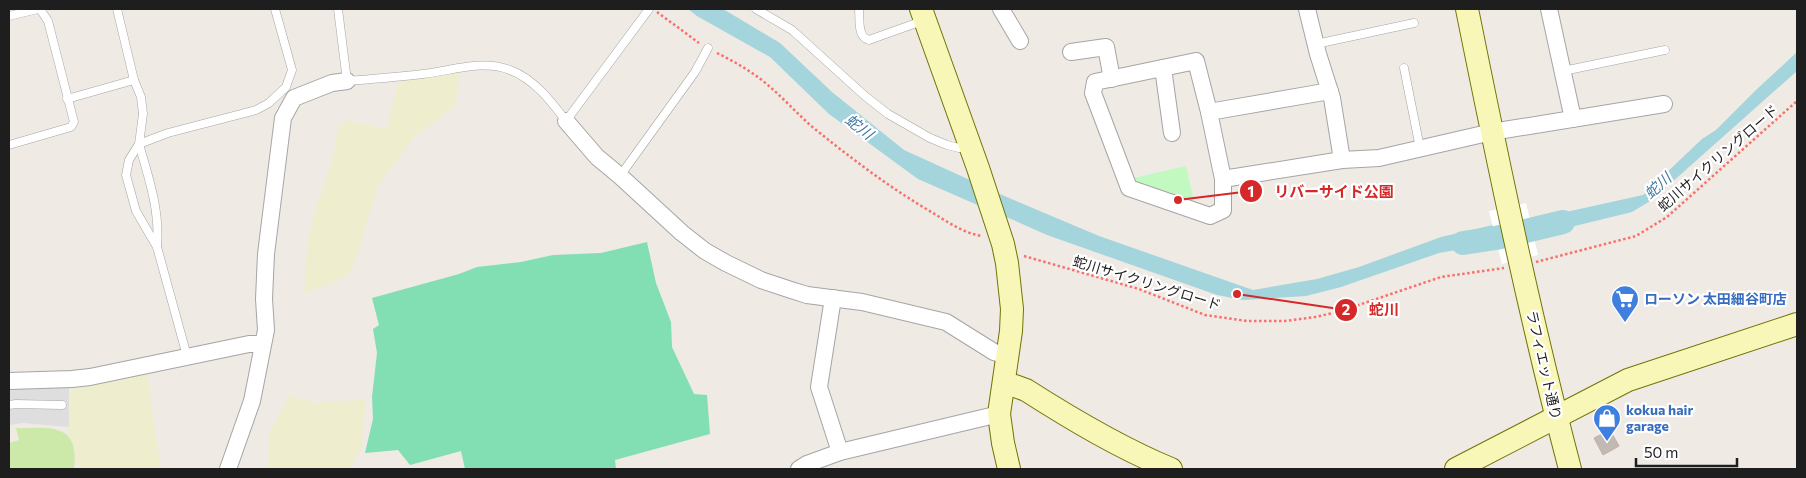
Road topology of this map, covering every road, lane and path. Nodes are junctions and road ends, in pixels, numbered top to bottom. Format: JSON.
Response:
{"nodes":[{"id":1,"x":39,"y":9,"type":"edge"},
{"id":2,"x":117,"y":9,"type":"edge"},
{"id":3,"x":274,"y":9,"type":"edge"},
{"id":4,"x":338,"y":9,"type":"edge"},
{"id":5,"x":649,"y":9,"type":"edge"},
{"id":6,"x":653,"y":9,"type":"edge"},
{"id":7,"x":756,"y":9,"type":"edge"},
{"id":8,"x":859,"y":9,"type":"edge"},
{"id":9,"x":1001,"y":9,"type":"edge"},
{"id":10,"x":1307,"y":9,"type":"edge"},
{"id":11,"x":1466,"y":9,"type":"edge"},
{"id":12,"x":1550,"y":9,"type":"edge"},
{"id":13,"x":923,"y":14,"type":"edge"},
{"id":14,"x":9,"y":16,"type":"edge"},
{"id":15,"x":1414,"y":23,"type":"dead end"},
{"id":16,"x":1020,"y":41,"type":"dead end"},
{"id":17,"x":1316,"y":44,"type":"junction"},
{"id":18,"x":708,"y":48,"type":"junction"},
{"id":19,"x":1665,"y":50,"type":"dead end"},
{"id":20,"x":1071,"y":52,"type":"dead end"},
{"id":21,"x":1163,"y":68,"type":"junction"},
{"id":22,"x":1404,"y":68,"type":"dead end"},
{"id":23,"x":1563,"y":71,"type":"junction"},
{"id":24,"x":1112,"y":79,"type":"junction"},
{"id":25,"x":134,"y":80,"type":"junction"},
{"id":26,"x":347,"y":81,"type":"junction"},
{"id":27,"x":1330,"y":91,"type":"junction"},
{"id":28,"x":67,"y":99,"type":"junction"},
{"id":29,"x":1797,"y":101,"type":"edge"},
{"id":30,"x":1664,"y":104,"type":"dead end"},
{"id":31,"x":1209,"y":112,"type":"junction"},
{"id":32,"x":1573,"y":118,"type":"junction"},
{"id":33,"x":566,"y":121,"type":"junction"},
{"id":34,"x":1492,"y":132,"type":"junction"},
{"id":35,"x":1172,"y":133,"type":"dead end"},
{"id":36,"x":139,"y":144,"type":"junction"},
{"id":37,"x":9,"y":145,"type":"edge"},
{"id":38,"x":970,"y":146,"type":"junction"},
{"id":39,"x":1420,"y":148,"type":"junction"},
{"id":40,"x":1342,"y":160,"type":"junction"},
{"id":41,"x":620,"y":176,"type":"junction"},
{"id":42,"x":1223,"y":180,"type":"junction"},
{"id":43,"x":993,"y":235,"type":"junction"},
{"id":44,"x":157,"y":247,"type":"junction"},
{"id":45,"x":1023,"y":256,"type":"dead end"},
{"id":46,"x":1521,"y":263,"type":"junction"},
{"id":47,"x":833,"y":298,"type":"junction"},
{"id":48,"x":1797,"y":324,"type":"edge"},
{"id":49,"x":262,"y":344,"type":"junction"},
{"id":50,"x":188,"y":356,"type":"junction"},
{"id":51,"x":1008,"y":356,"type":"junction"},
{"id":52,"x":9,"y":381,"type":"edge"},
{"id":53,"x":1004,"y":385,"type":"junction"},
{"id":54,"x":9,"y":405,"type":"edge"},
{"id":55,"x":62,"y":405,"type":"dead end"},
{"id":56,"x":999,"y":414,"type":"junction"},
{"id":57,"x":1556,"y":416,"type":"junction"},
{"id":58,"x":840,"y":452,"type":"junction"},
{"id":59,"x":228,"y":469,"type":"edge"},
{"id":60,"x":799,"y":469,"type":"edge"},
{"id":61,"x":1009,"y":469,"type":"edge"},
{"id":62,"x":1171,"y":469,"type":"edge"},
{"id":63,"x":1456,"y":469,"type":"edge"},
{"id":64,"x":1570,"y":469,"type":"edge"}],
"edges":[{"from":1,"to":14,"type":"lane"},
{"from":1,"to":28,"type":"lane"},
{"from":2,"to":25,"type":"lane"},
{"from":3,"to":36,"type":"lane"},
{"from":4,"to":26,"type":"lane"},
{"from":5,"to":33,"type":"lane"},
{"from":6,"to":18,"type":"path"},
{"from":7,"to":38,"type":"lane"},
{"from":8,"to":13,"type":"lane"},
{"from":9,"to":16,"type":"street"},
{"from":10,"to":17,"type":"street"},
{"from":11,"to":34,"type":"street"},
{"from":12,"to":23,"type":"street"},
{"from":13,"to":38,"type":"street"},
{"from":15,"to":17,"type":"lane"},
{"from":17,"to":27,"type":"street"},
{"from":18,"to":41,"type":"lane"},
{"from":18,"to":43,"type":"path"},
{"from":19,"to":23,"type":"lane"},
{"from":20,"to":24,"type":"street"},
{"from":21,"to":24,"type":"street"},
{"from":21,"to":31,"type":"street"},
{"from":21,"to":35,"type":"street"},
{"from":22,"to":39,"type":"lane"},
{"from":23,"to":32,"type":"street"},
{"from":24,"to":42,"type":"street"},
{"from":25,"to":28,"type":"lane"},
{"from":25,"to":36,"type":"lane"},
{"from":26,"to":33,"type":"lane"},
{"from":26,"to":49,"type":"street"},
{"from":27,"to":31,"type":"street"},
{"from":27,"to":40,"type":"street"},
{"from":28,"to":37,"type":"lane"},
{"from":29,"to":46,"type":"path","name":"蛇川サイクリングロード"},
{"from":30,"to":32,"type":"street"},
{"from":31,"to":42,"type":"street"},
{"from":32,"to":34,"type":"street"},
{"from":33,"to":41,"type":"street"},
{"from":34,"to":39,"type":"street"},
{"from":34,"to":46,"type":"street","name":"ラフィエット通り"},
{"from":36,"to":44,"type":"lane"},
{"from":36,"to":44,"type":"lane"},
{"from":38,"to":43,"type":"street"},
{"from":39,"to":40,"type":"street"},
{"from":40,"to":42,"type":"street"},
{"from":41,"to":47,"type":"street"},
{"from":43,"to":51,"type":"street"},
{"from":44,"to":50,"type":"lane"},
{"from":45,"to":46,"type":"path","name":"蛇川サイクリングロード"},
{"from":46,"to":57,"type":"street","name":"ラフィエット通り"},
{"from":47,"to":51,"type":"street"},
{"from":47,"to":58,"type":"street"},
{"from":48,"to":57,"type":"street"},
{"from":49,"to":50,"type":"street"},
{"from":49,"to":59,"type":"street"},
{"from":50,"to":52,"type":"street"},
{"from":51,"to":53,"type":"street"},
{"from":53,"to":56,"type":"street"},
{"from":53,"to":62,"type":"street"},
{"from":54,"to":55,"type":"lane"},
{"from":56,"to":58,"type":"street"},
{"from":56,"to":61,"type":"street"},
{"from":57,"to":63,"type":"street"},
{"from":57,"to":64,"type":"street","name":"ラフィエット通り"},
{"from":58,"to":60,"type":"street"}]}
